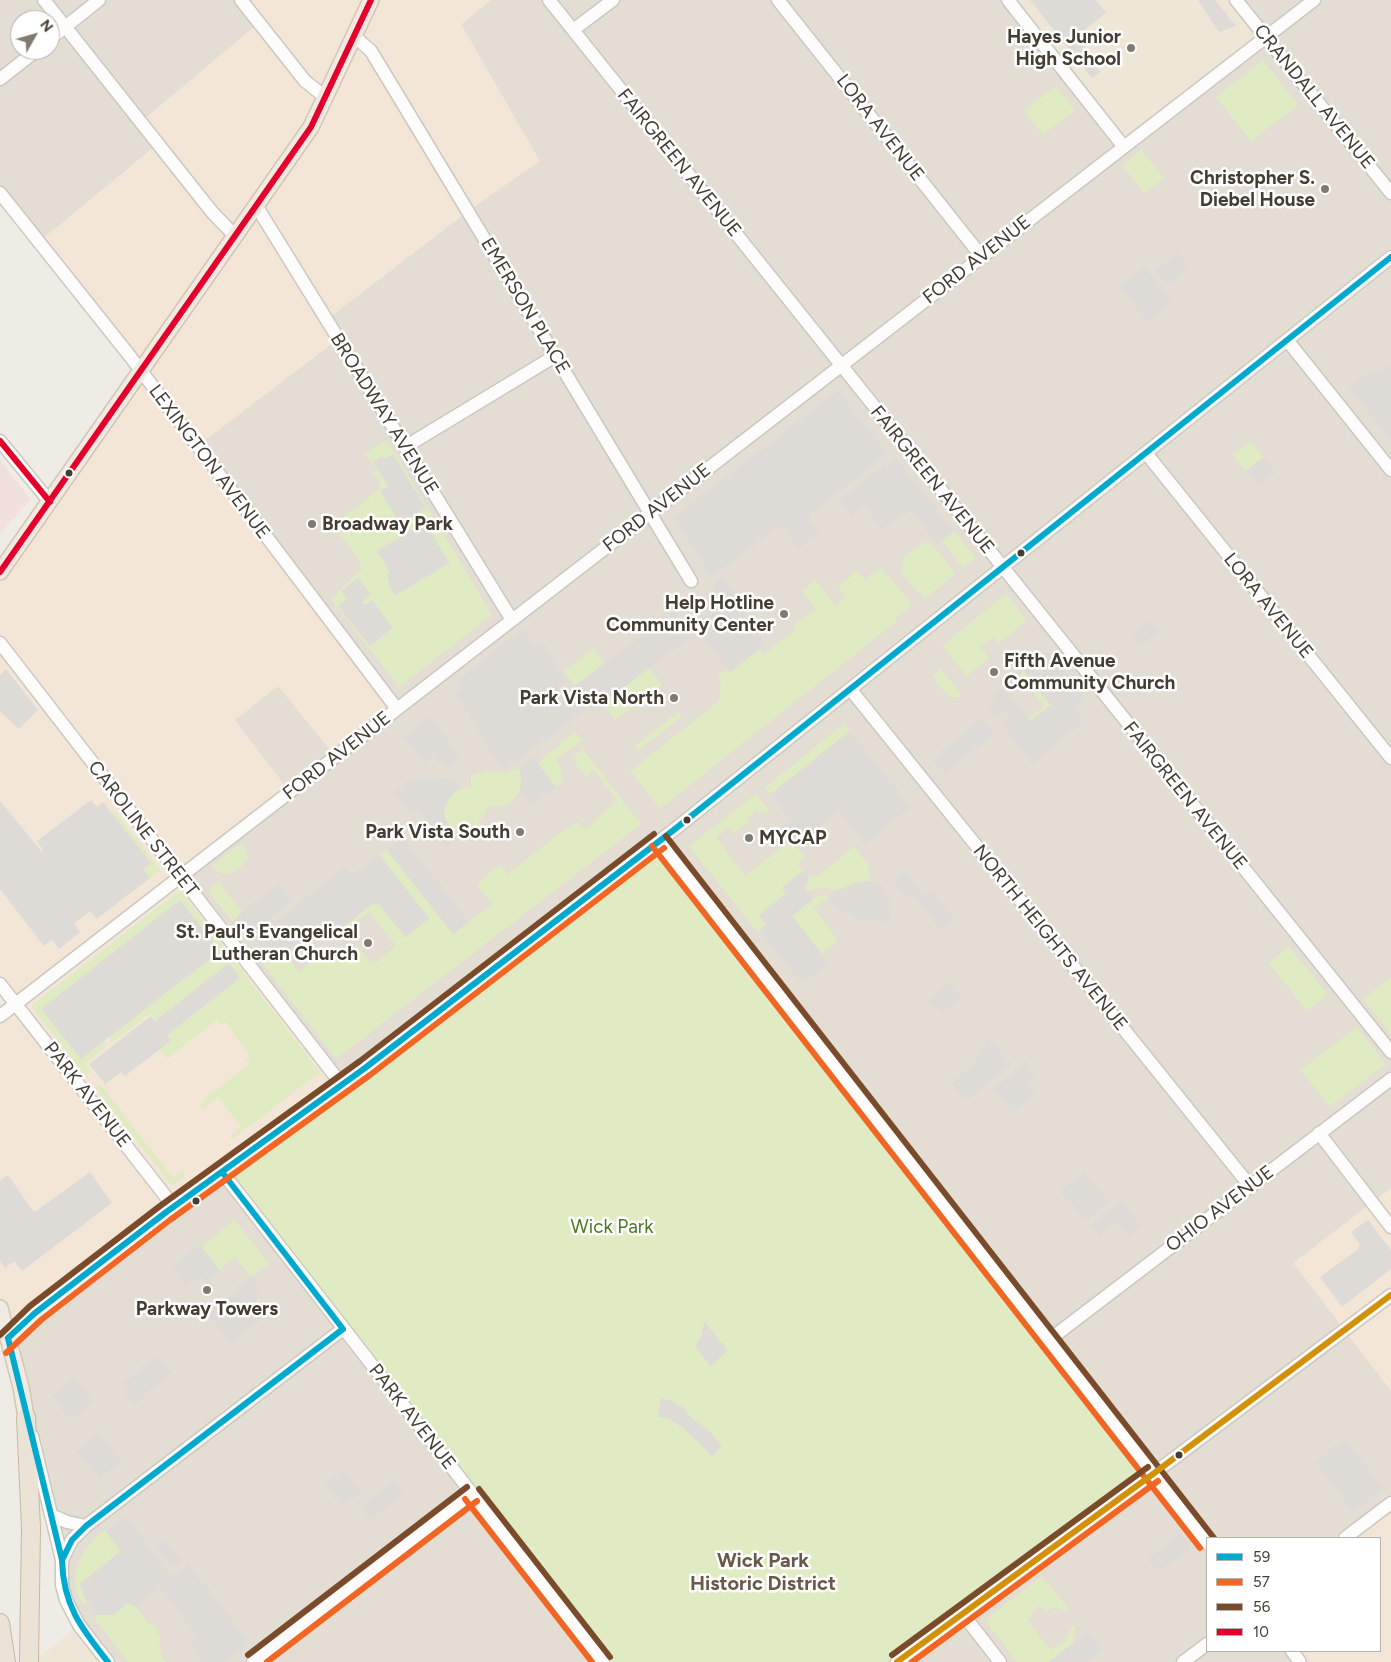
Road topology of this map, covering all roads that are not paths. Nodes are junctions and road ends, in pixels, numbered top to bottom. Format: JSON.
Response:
{"nodes":[{"id":1,"x":44,"y":0,"type":"edge"},
{"id":2,"x":99,"y":0,"type":"edge"},
{"id":3,"x":241,"y":0,"type":"edge"},
{"id":4,"x":371,"y":0,"type":"edge"},
{"id":5,"x":549,"y":0,"type":"edge"},
{"id":6,"x":613,"y":0,"type":"edge"},
{"id":7,"x":778,"y":0,"type":"edge"},
{"id":8,"x":1008,"y":0,"type":"edge"},
{"id":9,"x":1236,"y":0,"type":"edge"},
{"id":10,"x":1314,"y":0,"type":"edge"},
{"id":11,"x":65,"y":27,"type":"junction"},
{"id":12,"x":573,"y":30,"type":"junction"},
{"id":13,"x":60,"y":31,"type":"edge"},
{"id":14,"x":354,"y":36,"type":"junction"},
{"id":15,"x":1266,"y":37,"type":"junction"},
{"id":16,"x":24,"y":60,"type":"edge"},
{"id":17,"x":0,"y":79,"type":"edge"},
{"id":18,"x":325,"y":97,"type":"junction"},
{"id":19,"x":1124,"y":147,"type":"junction"},
{"id":20,"x":0,"y":193,"type":"edge"},
{"id":21,"x":1391,"y":193,"type":"edge"},
{"id":22,"x":257,"y":207,"type":"junction"},
{"id":23,"x":235,"y":236,"type":"junction"},
{"id":24,"x":982,"y":257,"type":"junction"},
{"id":25,"x":1391,"y":257,"type":"edge"},
{"id":26,"x":1287,"y":340,"type":"junction"},
{"id":27,"x":555,"y":356,"type":"junction"},
{"id":28,"x":840,"y":366,"type":"junction"},
{"id":29,"x":140,"y":371,"type":"junction"},
{"id":30,"x":0,"y":441,"type":"edge"},
{"id":31,"x":405,"y":447,"type":"junction"},
{"id":32,"x":1146,"y":453,"type":"junction"},
{"id":33,"x":1391,"y":470,"type":"edge"},
{"id":34,"x":50,"y":502,"type":"junction"},
{"id":35,"x":650,"y":513,"type":"junction"},
{"id":36,"x":1002,"y":568,"type":"junction"},
{"id":37,"x":0,"y":572,"type":"edge"},
{"id":38,"x":691,"y":581,"type":"dead end"},
{"id":39,"x":512,"y":620,"type":"junction"},
{"id":40,"x":0,"y":643,"type":"edge"},
{"id":41,"x":851,"y":690,"type":"junction"},
{"id":42,"x":397,"y":709,"type":"junction"},
{"id":43,"x":1391,"y":758,"type":"edge"},
{"id":44,"x":659,"y":842,"type":"junction"},
{"id":45,"x":180,"y":876,"type":"junction"},
{"id":46,"x":0,"y":984,"type":"edge"},
{"id":47,"x":15,"y":1004,"type":"junction"},
{"id":48,"x":0,"y":1016,"type":"edge"},
{"id":49,"x":1391,"y":1052,"type":"edge"},
{"id":50,"x":1391,"y":1079,"type":"edge"},
{"id":51,"x":342,"y":1085,"type":"junction"},
{"id":52,"x":1318,"y":1133,"type":"junction"},
{"id":53,"x":222,"y":1172,"type":"junction"},
{"id":54,"x":1250,"y":1186,"type":"junction"},
{"id":55,"x":174,"y":1207,"type":"junction"},
{"id":56,"x":1391,"y":1227,"type":"edge"},
{"id":57,"x":1391,"y":1295,"type":"edge"},
{"id":58,"x":0,"y":1308,"type":"edge"},
{"id":59,"x":343,"y":1329,"type":"junction"},
{"id":60,"x":1049,"y":1340,"type":"junction"},
{"id":61,"x":4,"y":1343,"type":"edge"},
{"id":62,"x":26,"y":1417,"type":"junction"},
{"id":63,"x":1153,"y":1474,"type":"junction"},
{"id":64,"x":472,"y":1494,"type":"junction"},
{"id":65,"x":1391,"y":1503,"type":"edge"},
{"id":66,"x":51,"y":1514,"type":"junction"},
{"id":67,"x":86,"y":1526,"type":"junction"},
{"id":68,"x":1346,"y":1537,"type":"edge"},
{"id":69,"x":1206,"y":1542,"type":"edge"},
{"id":70,"x":62,"y":1560,"type":"junction"},
{"id":71,"x":962,"y":1613,"type":"junction"},
{"id":72,"x":0,"y":1623,"type":"edge"},
{"id":73,"x":1206,"y":1645,"type":"edge"},
{"id":74,"x":601,"y":1661,"type":"edge"},
{"id":75,"x":6,"y":1662,"type":"edge"},
{"id":76,"x":29,"y":1662,"type":"edge"},
{"id":77,"x":108,"y":1662,"type":"edge"},
{"id":78,"x":253,"y":1662,"type":"edge"},
{"id":79,"x":897,"y":1662,"type":"edge"},
{"id":80,"x":1000,"y":1662,"type":"edge"},
{"id":81,"x":1183,"y":1662,"type":"edge"}],
"edges":[{"from":1,"to":11,"type":"street"},
{"from":2,"to":11,"type":"street"},
{"from":3,"to":18,"type":"street"},
{"from":4,"to":14,"type":"main road"},
{"from":5,"to":12,"type":"street","name":"FAIRGREEN AVENUE"},
{"from":6,"to":12,"type":"street"},
{"from":7,"to":24,"type":"street","name":"LORA AVENUE"},
{"from":8,"to":19,"type":"street"},
{"from":9,"to":15,"type":"street","name":"CRANDALL AVENUE"},
{"from":10,"to":15,"type":"street","name":"FORD AVENUE"},
{"from":11,"to":13,"type":"street"},
{"from":11,"to":23,"type":"street"},
{"from":12,"to":28,"type":"street","name":"FAIRGREEN AVENUE"},
{"from":14,"to":18,"type":"main road"},
{"from":14,"to":27,"type":"street","name":"EMERSON PLACE"},
{"from":15,"to":19,"type":"street","name":"FORD AVENUE"},
{"from":15,"to":21,"type":"street","name":"CRANDALL AVENUE"},
{"from":16,"to":17,"type":"street"},
{"from":18,"to":22,"type":"main road"},
{"from":19,"to":24,"type":"street","name":"FORD AVENUE"},
{"from":20,"to":29,"type":"street","name":"LEXINGTON AVENUE"},
{"from":22,"to":23,"type":"main road"},
{"from":22,"to":31,"type":"street","name":"BROADWAY AVENUE"},
{"from":23,"to":29,"type":"main road"},
{"from":24,"to":28,"type":"street","name":"FORD AVENUE"},
{"from":25,"to":26,"type":"street"},
{"from":26,"to":32,"type":"street"},
{"from":26,"to":33,"type":"street"},
{"from":27,"to":31,"type":"street"},
{"from":27,"to":35,"type":"street","name":"EMERSON PLACE"},
{"from":28,"to":35,"type":"street","name":"FORD AVENUE"},
{"from":28,"to":36,"type":"street","name":"FAIRGREEN AVENUE"},
{"from":29,"to":34,"type":"main road"},
{"from":29,"to":42,"type":"street","name":"LEXINGTON AVENUE"},
{"from":30,"to":34,"type":"street"},
{"from":31,"to":39,"type":"street","name":"BROADWAY AVENUE"},
{"from":32,"to":36,"type":"street"},
{"from":32,"to":43,"type":"street","name":"LORA AVENUE"},
{"from":34,"to":37,"type":"main road"},
{"from":35,"to":38,"type":"street","name":"EMERSON PLACE"},
{"from":35,"to":39,"type":"street","name":"FORD AVENUE"},
{"from":36,"to":41,"type":"street"},
{"from":36,"to":49,"type":"street","name":"FAIRGREEN AVENUE"},
{"from":39,"to":42,"type":"street","name":"FORD AVENUE"},
{"from":40,"to":45,"type":"street","name":"CAROLINE STREET"},
{"from":41,"to":44,"type":"street"},
{"from":41,"to":54,"type":"street","name":"NORTH HEIGHTS AVENUE"},
{"from":42,"to":45,"type":"street","name":"FORD AVENUE"},
{"from":44,"to":51,"type":"street"},
{"from":44,"to":60,"type":"street"},
{"from":45,"to":47,"type":"street","name":"FORD AVENUE"},
{"from":45,"to":51,"type":"street","name":"CAROLINE STREET"},
{"from":46,"to":47,"type":"street","name":"PARK AVENUE"},
{"from":47,"to":48,"type":"street","name":"FORD AVENUE"},
{"from":47,"to":55,"type":"street","name":"PARK AVENUE"},
{"from":50,"to":52,"type":"street","name":"OHIO AVENUE"},
{"from":51,"to":53,"type":"street"},
{"from":52,"to":54,"type":"street","name":"OHIO AVENUE"},
{"from":52,"to":56,"type":"street"},
{"from":53,"to":55,"type":"street"},
{"from":53,"to":59,"type":"street","name":"PARK AVENUE"},
{"from":54,"to":60,"type":"street","name":"OHIO AVENUE"},
{"from":55,"to":61,"type":"street"},
{"from":57,"to":63,"type":"street"},
{"from":58,"to":61,"type":"main road"},
{"from":59,"to":64,"type":"street","name":"PARK AVENUE"},
{"from":59,"to":67,"type":"street"},
{"from":60,"to":63,"type":"street"},
{"from":61,"to":62,"type":"main road"},
{"from":62,"to":66,"type":"street"},
{"from":62,"to":76,"type":"highway"},
{"from":63,"to":69,"type":"street"},
{"from":63,"to":71,"type":"street"},
{"from":64,"to":74,"type":"street","name":"PARK AVENUE"},
{"from":64,"to":78,"type":"street"},
{"from":65,"to":68,"type":"street"},
{"from":66,"to":67,"type":"street"},
{"from":66,"to":70,"type":"street"},
{"from":67,"to":70,"type":"street"},
{"from":70,"to":77,"type":"street"},
{"from":71,"to":79,"type":"street"},
{"from":71,"to":80,"type":"street"},
{"from":72,"to":75,"type":"highway"},
{"from":73,"to":81,"type":"street"}]}
